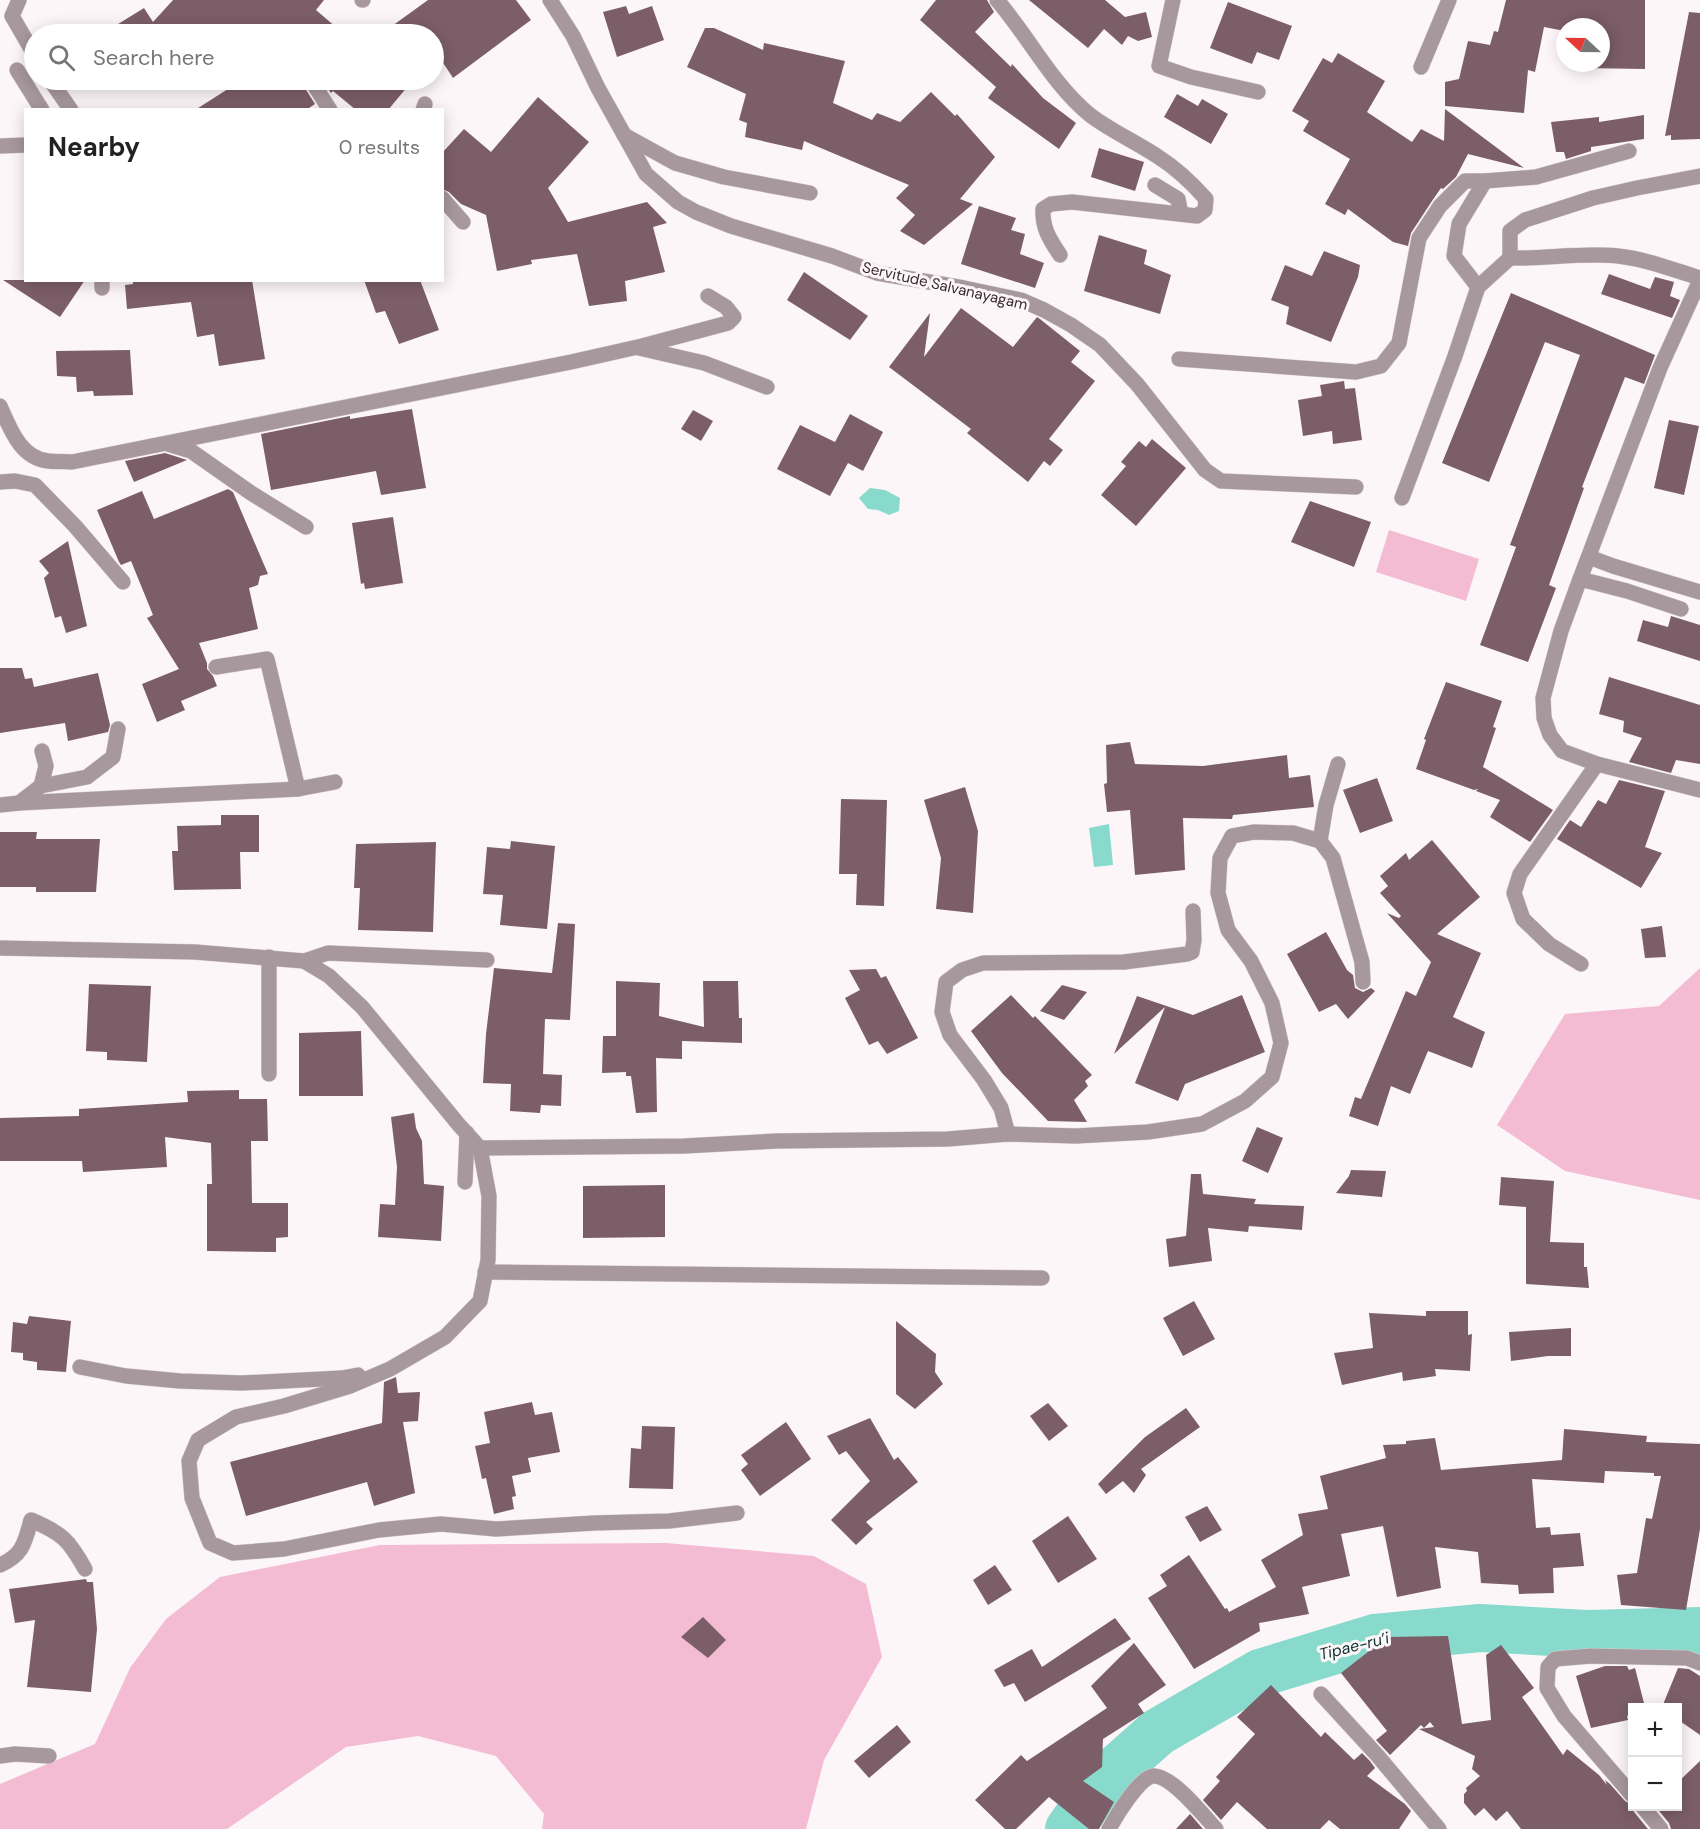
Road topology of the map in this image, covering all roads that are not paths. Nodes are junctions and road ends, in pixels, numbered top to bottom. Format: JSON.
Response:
{"nodes":[{"id":1,"x":4,"y":0,"type":"edge"},
{"id":2,"x":19,"y":0,"type":"edge"},
{"id":3,"x":550,"y":0,"type":"edge"},
{"id":4,"x":997,"y":0,"type":"edge"},
{"id":5,"x":1173,"y":0,"type":"edge"},
{"id":6,"x":1449,"y":0,"type":"edge"},
{"id":7,"x":12,"y":16,"type":"junction"},
{"id":8,"x":24,"y":37,"type":"edge"},
{"id":9,"x":1421,"y":67,"type":"dead end"},
{"id":10,"x":17,"y":70,"type":"dead end"},
{"id":11,"x":24,"y":81,"type":"edge"},
{"id":12,"x":30,"y":90,"type":"edge"},
{"id":13,"x":57,"y":90,"type":"edge"},
{"id":14,"x":317,"y":90,"type":"edge"},
{"id":15,"x":1258,"y":92,"type":"dead end"},
{"id":16,"x":41,"y":108,"type":"edge"},
{"id":17,"x":69,"y":108,"type":"edge"},
{"id":18,"x":329,"y":108,"type":"edge"},
{"id":19,"x":624,"y":135,"type":"junction"},
{"id":20,"x":0,"y":146,"type":"edge"},
{"id":21,"x":24,"y":146,"type":"edge"},
{"id":22,"x":1629,"y":151,"type":"dead end"},
{"id":23,"x":1700,"y":176,"type":"edge"},
{"id":24,"x":1485,"y":181,"type":"junction"},
{"id":25,"x":1155,"y":185,"type":"dead end"},
{"id":26,"x":810,"y":193,"type":"dead end"},
{"id":27,"x":444,"y":200,"type":"edge"},
{"id":28,"x":1182,"y":214,"type":"junction"},
{"id":29,"x":464,"y":222,"type":"dead end"},
{"id":30,"x":1060,"y":255,"type":"dead end"},
{"id":31,"x":1510,"y":258,"type":"junction"},
{"id":32,"x":1700,"y":279,"type":"edge"},
{"id":33,"x":1478,"y":287,"type":"junction"},
{"id":34,"x":708,"y":296,"type":"dead end"},
{"id":35,"x":1696,"y":300,"type":"edge"},
{"id":36,"x":636,"y":347,"type":"junction"},
{"id":37,"x":1179,"y":358,"type":"dead end"},
{"id":38,"x":767,"y":387,"type":"dead end"},
{"id":39,"x":0,"y":406,"type":"edge"},
{"id":40,"x":165,"y":443,"type":"junction"},
{"id":41,"x":0,"y":482,"type":"edge"},
{"id":42,"x":1356,"y":487,"type":"dead end"},
{"id":43,"x":1402,"y":498,"type":"dead end"},
{"id":44,"x":306,"y":527,"type":"dead end"},
{"id":45,"x":1589,"y":557,"type":"junction"},
{"id":46,"x":1580,"y":579,"type":"junction"},
{"id":47,"x":123,"y":582,"type":"dead end"},
{"id":48,"x":1700,"y":592,"type":"edge"},
{"id":49,"x":1682,"y":609,"type":"dead end"},
{"id":50,"x":216,"y":667,"type":"dead end"},
{"id":51,"x":118,"y":729,"type":"dead end"},
{"id":52,"x":42,"y":751,"type":"dead end"},
{"id":53,"x":1338,"y":764,"type":"dead end"},
{"id":54,"x":1597,"y":764,"type":"junction"},
{"id":55,"x":335,"y":782,"type":"dead end"},
{"id":56,"x":41,"y":786,"type":"junction"},
{"id":57,"x":298,"y":789,"type":"junction"},
{"id":58,"x":1700,"y":790,"type":"edge"},
{"id":59,"x":19,"y":803,"type":"junction"},
{"id":60,"x":0,"y":805,"type":"edge"},
{"id":61,"x":1320,"y":841,"type":"junction"},
{"id":62,"x":1193,"y":911,"type":"dead end"},
{"id":63,"x":0,"y":948,"type":"edge"},
{"id":64,"x":269,"y":957,"type":"junction"},
{"id":65,"x":487,"y":960,"type":"dead end"},
{"id":66,"x":304,"y":961,"type":"junction"},
{"id":67,"x":1581,"y":964,"type":"dead end"},
{"id":68,"x":1363,"y":982,"type":"dead end"},
{"id":69,"x":269,"y":1074,"type":"dead end"},
{"id":70,"x":467,"y":1133,"type":"junction"},
{"id":71,"x":1008,"y":1134,"type":"junction"},
{"id":72,"x":480,"y":1148,"type":"junction"},
{"id":73,"x":465,"y":1182,"type":"dead end"},
{"id":74,"x":485,"y":1272,"type":"junction"},
{"id":75,"x":1042,"y":1278,"type":"dead end"},
{"id":76,"x":80,"y":1367,"type":"dead end"},
{"id":77,"x":390,"y":1369,"type":"junction"},
{"id":78,"x":737,"y":1514,"type":"dead end"},
{"id":79,"x":0,"y":1565,"type":"edge"},
{"id":80,"x":85,"y":1569,"type":"dead end"},
{"id":81,"x":1700,"y":1663,"type":"edge"},
{"id":82,"x":1321,"y":1694,"type":"dead end"},
{"id":83,"x":0,"y":1756,"type":"edge"},
{"id":84,"x":49,"y":1756,"type":"dead end"},
{"id":85,"x":1628,"y":1790,"type":"edge"},
{"id":86,"x":1646,"y":1811,"type":"edge"},
{"id":87,"x":1109,"y":1829,"type":"edge"},
{"id":88,"x":1216,"y":1829,"type":"edge"},
{"id":89,"x":1439,"y":1829,"type":"edge"},
{"id":90,"x":1661,"y":1829,"type":"edge"}],
"edges":[{"from":1,"to":7,"type":"street"},
{"from":2,"to":7,"type":"street"},
{"from":3,"to":19,"type":"street","name":"Servitude Salvanayagam"},
{"from":4,"to":28,"type":"street"},
{"from":5,"to":15,"type":"street"},
{"from":6,"to":9,"type":"street"},
{"from":7,"to":8,"type":"street"},
{"from":10,"to":11,"type":"street"},
{"from":12,"to":16,"type":"street"},
{"from":13,"to":17,"type":"street"},
{"from":14,"to":18,"type":"street"},
{"from":19,"to":26,"type":"street"},
{"from":19,"to":42,"type":"street","name":"Servitude Salvanayagam"},
{"from":20,"to":21,"type":"street"},
{"from":22,"to":24,"type":"street"},
{"from":23,"to":31,"type":"street"},
{"from":24,"to":33,"type":"street"},
{"from":24,"to":37,"type":"street"},
{"from":25,"to":28,"type":"street"},
{"from":27,"to":29,"type":"street"},
{"from":28,"to":30,"type":"street"},
{"from":31,"to":32,"type":"street"},
{"from":31,"to":33,"type":"street"},
{"from":32,"to":35,"type":"street"},
{"from":33,"to":43,"type":"street"},
{"from":34,"to":36,"type":"street"},
{"from":35,"to":45,"type":"street"},
{"from":36,"to":38,"type":"street"},
{"from":36,"to":40,"type":"street"},
{"from":39,"to":40,"type":"street"},
{"from":40,"to":44,"type":"street"},
{"from":41,"to":47,"type":"street"},
{"from":45,"to":46,"type":"street"},
{"from":45,"to":48,"type":"street"},
{"from":46,"to":49,"type":"street"},
{"from":46,"to":54,"type":"street"},
{"from":50,"to":57,"type":"street"},
{"from":51,"to":56,"type":"street"},
{"from":52,"to":56,"type":"street"},
{"from":53,"to":61,"type":"street"},
{"from":54,"to":58,"type":"street"},
{"from":54,"to":67,"type":"street"},
{"from":55,"to":57,"type":"street"},
{"from":56,"to":59,"type":"street"},
{"from":57,"to":59,"type":"street"},
{"from":59,"to":60,"type":"street"},
{"from":61,"to":68,"type":"street"},
{"from":61,"to":71,"type":"street"},
{"from":62,"to":71,"type":"street"},
{"from":63,"to":64,"type":"street"},
{"from":64,"to":66,"type":"street"},
{"from":64,"to":69,"type":"street"},
{"from":65,"to":66,"type":"street"},
{"from":66,"to":70,"type":"street"},
{"from":70,"to":72,"type":"street"},
{"from":70,"to":73,"type":"street"},
{"from":71,"to":72,"type":"street"},
{"from":72,"to":74,"type":"street"},
{"from":74,"to":75,"type":"street"},
{"from":74,"to":77,"type":"street"},
{"from":76,"to":77,"type":"street"},
{"from":77,"to":78,"type":"street"},
{"from":79,"to":80,"type":"street"},
{"from":81,"to":85,"type":"street"},
{"from":82,"to":89,"type":"street"},
{"from":83,"to":84,"type":"street"},
{"from":86,"to":90,"type":"street"},
{"from":87,"to":88,"type":"street"}]}
